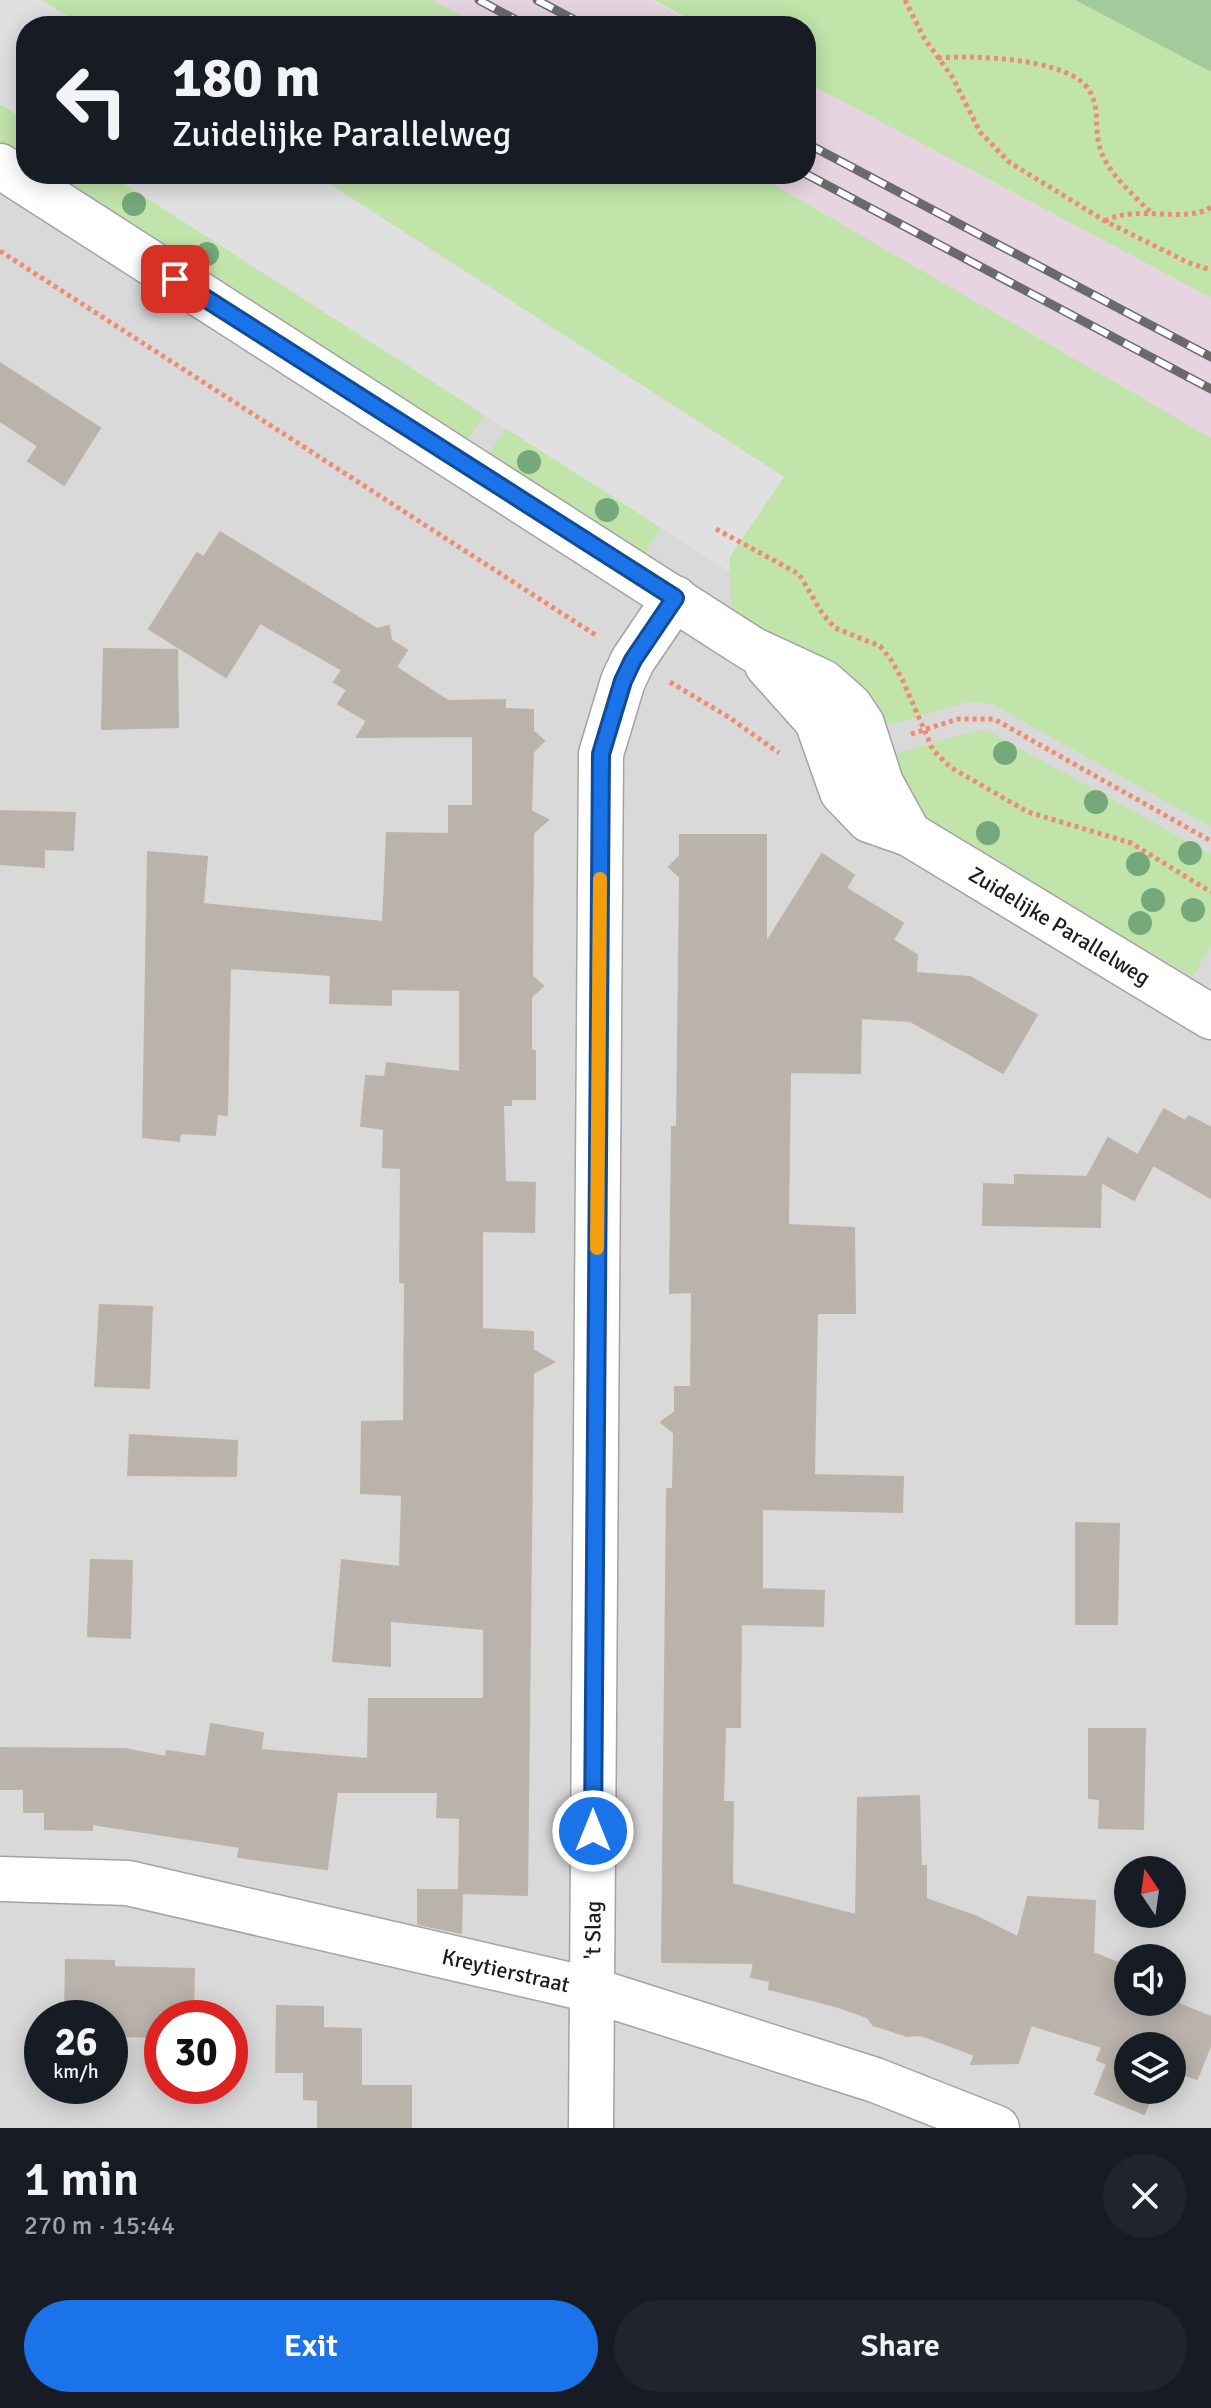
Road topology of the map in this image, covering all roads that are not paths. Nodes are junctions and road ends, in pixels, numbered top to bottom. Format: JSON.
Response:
{"nodes":[{"id":1,"x":28,"y":184,"type":"edge"},
{"id":2,"x":675,"y":598,"type":"junction"},
{"id":3,"x":1211,"y":1017,"type":"edge"},
{"id":4,"x":0,"y":1879,"type":"edge"},
{"id":5,"x":592,"y":1990,"type":"junction"},
{"id":6,"x":591,"y":2128,"type":"edge"},
{"id":7,"x":997,"y":2128,"type":"edge"}],
"edges":[{"from":1,"to":2,"type":"street","name":"Zuidelijke Parallelweg"},
{"from":2,"to":3,"type":"street","name":"Zuidelijke Parallelweg"},
{"from":2,"to":5,"type":"street","name":"'t Slag"},
{"from":4,"to":5,"type":"street","name":"Kreytierstraat"},
{"from":5,"to":6,"type":"street","name":"'t Slag"},
{"from":5,"to":7,"type":"street","name":"Kreytierstraat"}]}
